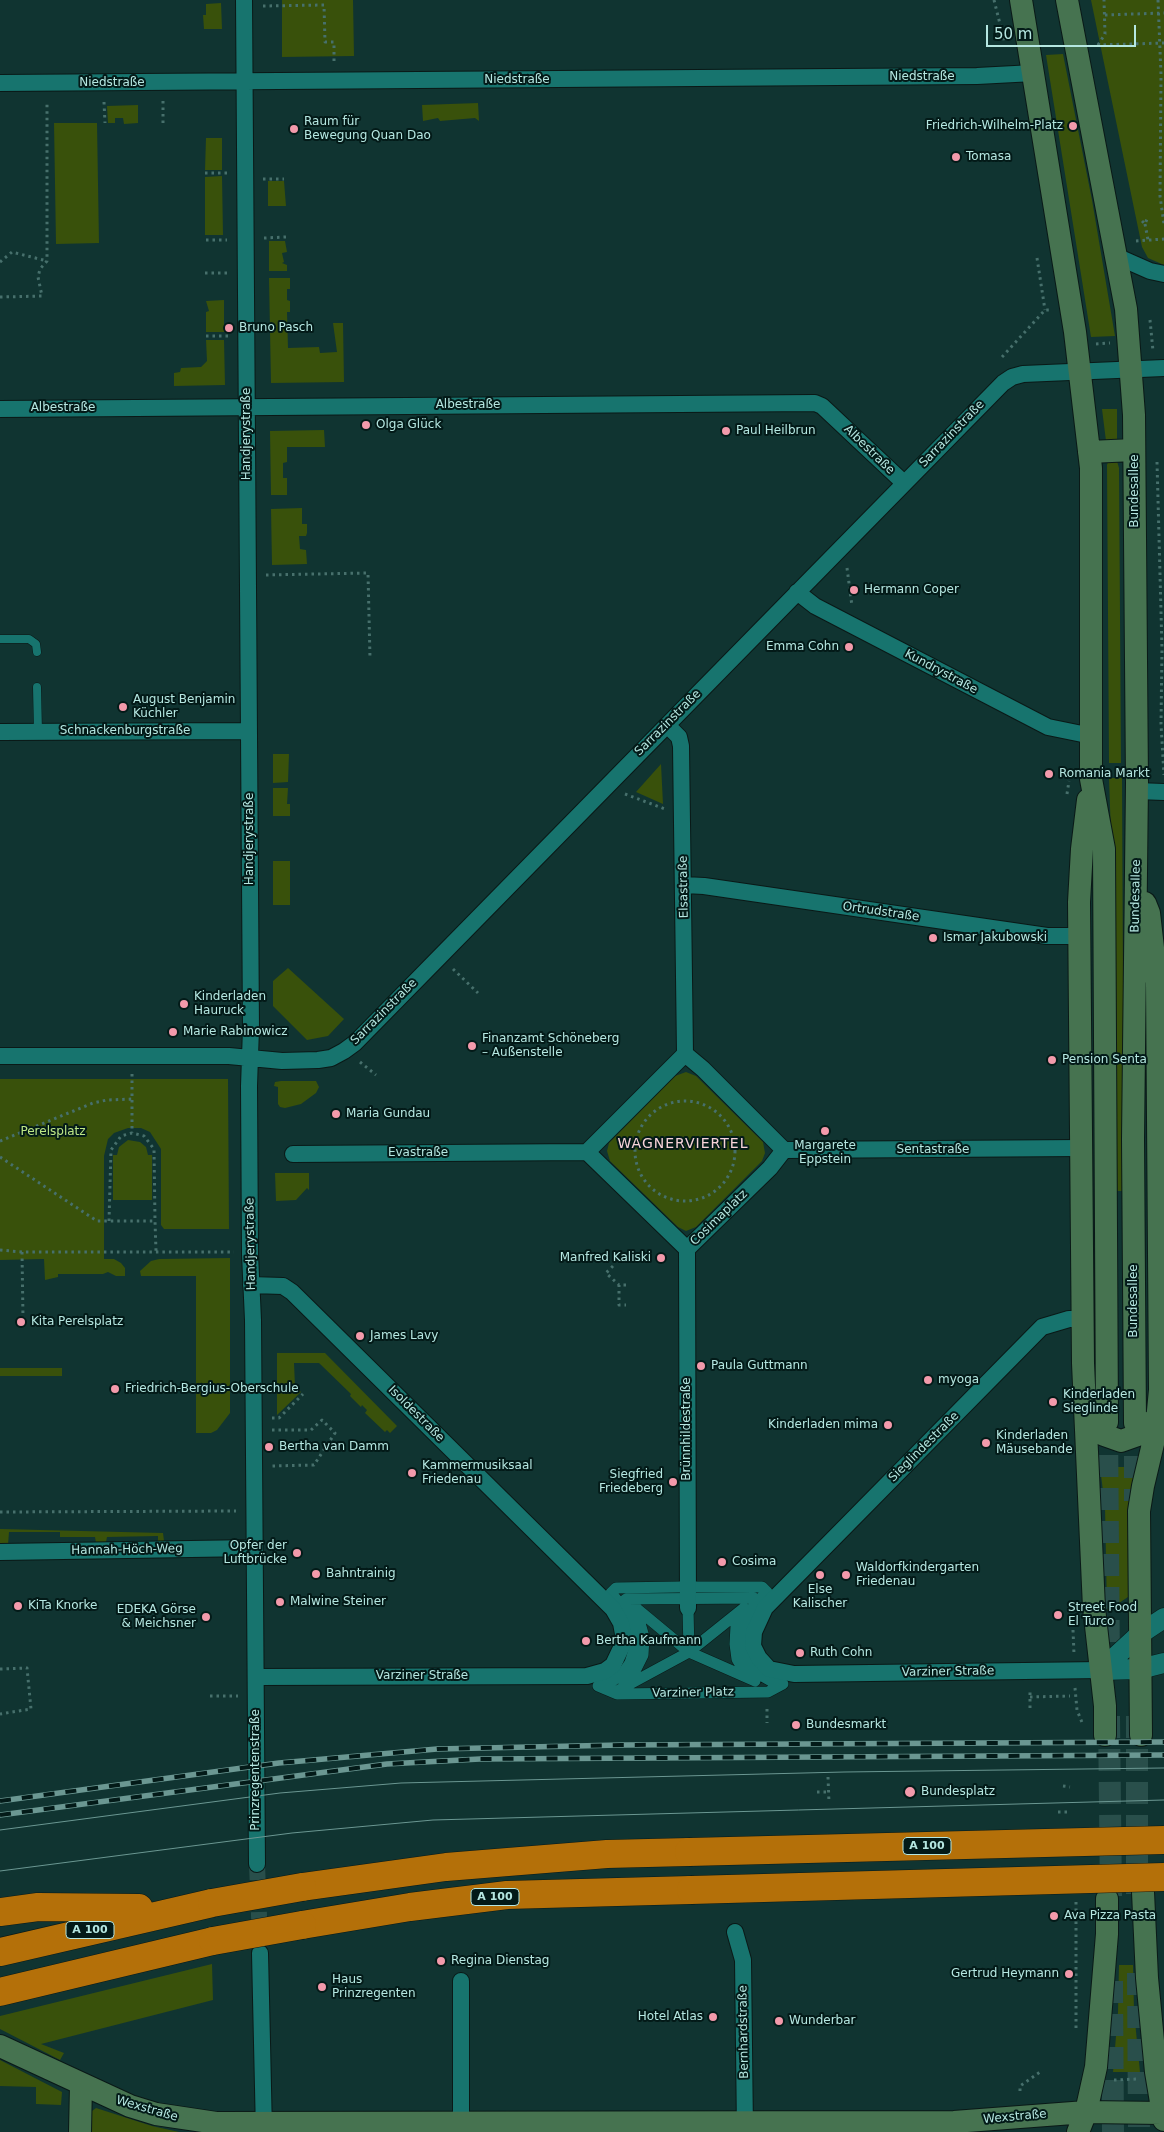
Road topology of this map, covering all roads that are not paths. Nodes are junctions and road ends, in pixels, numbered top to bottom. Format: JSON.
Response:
{"nodes":[{"id":1,"x":244,"y":0,"type":"edge"},
{"id":2,"x":1020,"y":0,"type":"edge"},
{"id":3,"x":1067,"y":0,"type":"edge"},
{"id":4,"x":1034,"y":73,"type":"junction"},
{"id":5,"x":245,"y":82,"type":"junction"},
{"id":6,"x":0,"y":83,"type":"edge"},
{"id":7,"x":1116,"y":256,"type":"junction"},
{"id":8,"x":1164,"y":274,"type":"edge"},
{"id":9,"x":1164,"y":368,"type":"edge"},
{"id":10,"x":1131,"y":369,"type":"junction"},
{"id":11,"x":1080,"y":371,"type":"junction"},
{"id":12,"x":247,"y":407,"type":"junction"},
{"id":13,"x":0,"y":408,"type":"edge"},
{"id":14,"x":1134,"y":450,"type":"junction"},
{"id":15,"x":1090,"y":452,"type":"junction"},
{"id":16,"x":904,"y":483,"type":"junction"},
{"id":17,"x":797,"y":592,"type":"junction"},
{"id":18,"x":0,"y":639,"type":"edge"},
{"id":19,"x":37,"y":652,"type":"dead end"},
{"id":20,"x":37,"y":687,"type":"dead end"},
{"id":21,"x":667,"y":725,"type":"junction"},
{"id":22,"x":249,"y":731,"type":"junction"},
{"id":23,"x":0,"y":732,"type":"edge"},
{"id":24,"x":38,"y":732,"type":"junction"},
{"id":25,"x":1092,"y":736,"type":"junction"},
{"id":26,"x":1091,"y":779,"type":"junction"},
{"id":27,"x":1137,"y":791,"type":"junction"},
{"id":28,"x":1164,"y":792,"type":"edge"},
{"id":29,"x":1136,"y":882,"type":"junction"},
{"id":30,"x":684,"y":885,"type":"junction"},
{"id":31,"x":1079,"y":936,"type":"junction"},
{"id":32,"x":685,"y":1054,"type":"junction"},
{"id":33,"x":0,"y":1056,"type":"edge"},
{"id":34,"x":250,"y":1058,"type":"junction"},
{"id":35,"x":1082,"y":1148,"type":"junction"},
{"id":36,"x":1162,"y":1148,"type":"edge"},
{"id":37,"x":784,"y":1150,"type":"junction"},
{"id":38,"x":587,"y":1152,"type":"junction"},
{"id":39,"x":293,"y":1154,"type":"dead end"},
{"id":40,"x":687,"y":1249,"type":"junction"},
{"id":41,"x":251,"y":1285,"type":"junction"},
{"id":42,"x":1083,"y":1319,"type":"junction"},
{"id":43,"x":1085,"y":1416,"type":"junction"},
{"id":44,"x":1158,"y":1416,"type":"junction"},
{"id":45,"x":1107,"y":1422,"type":"tunnel mouth"},
{"id":46,"x":1135,"y":1423,"type":"tunnel mouth"},
{"id":47,"x":254,"y":1548,"type":"junction"},
{"id":48,"x":0,"y":1552,"type":"edge"},
{"id":49,"x":705,"y":1592,"type":"junction"},
{"id":50,"x":770,"y":1592,"type":"junction"},
{"id":51,"x":682,"y":1596,"type":"junction"},
{"id":52,"x":756,"y":1599,"type":"junction"},
{"id":53,"x":626,"y":1601,"type":"junction"},
{"id":54,"x":744,"y":1608,"type":"junction"},
{"id":55,"x":1164,"y":1618,"type":"edge"},
{"id":56,"x":1140,"y":1634,"type":"junction"},
{"id":57,"x":689,"y":1652,"type":"junction"},
{"id":58,"x":1164,"y":1663,"type":"edge"},
{"id":59,"x":1140,"y":1669,"type":"junction"},
{"id":60,"x":1101,"y":1670,"type":"junction"},
{"id":61,"x":587,"y":1676,"type":"joint"},
{"id":62,"x":256,"y":1677,"type":"junction"},
{"id":63,"x":755,"y":1680,"type":"junction"},
{"id":64,"x":771,"y":1690,"type":"junction"},
{"id":65,"x":616,"y":1692,"type":"junction"},
{"id":66,"x":1105,"y":1735,"type":"tunnel mouth"},
{"id":67,"x":1141,"y":1735,"type":"tunnel mouth"},
{"id":68,"x":1164,"y":1840,"type":"edge"},
{"id":69,"x":257,"y":1864,"type":"tunnel mouth"},
{"id":70,"x":1153,"y":1885,"type":"edge"},
{"id":71,"x":1107,"y":1899,"type":"tunnel mouth"},
{"id":72,"x":181,"y":1908,"type":"junction"},
{"id":73,"x":0,"y":1912,"type":"edge"},
{"id":74,"x":735,"y":1932,"type":"dead end"},
{"id":75,"x":0,"y":1952,"type":"edge"},
{"id":76,"x":260,"y":1953,"type":"tunnel mouth"},
{"id":77,"x":461,"y":1981,"type":"dead end"},
{"id":78,"x":0,"y":1992,"type":"edge"},
{"id":79,"x":0,"y":2046,"type":"edge"},
{"id":80,"x":81,"y":2085,"type":"junction"},
{"id":81,"x":1163,"y":2116,"type":"edge"},
{"id":82,"x":1082,"y":2122,"type":"edge"},
{"id":83,"x":461,"y":2127,"type":"edge"},
{"id":84,"x":745,"y":2127,"type":"edge"},
{"id":85,"x":264,"y":2128,"type":"edge"},
{"id":86,"x":80,"y":2132,"type":"edge"}],
"edges":[{"from":1,"to":5,"type":"street","name":"Handjerystraße"},
{"from":2,"to":4,"type":"main road"},
{"from":3,"to":7,"type":"main road"},
{"from":4,"to":5,"type":"street","name":"Niedstraße"},
{"from":4,"to":11,"type":"main road"},
{"from":5,"to":6,"type":"street","name":"Niedstraße"},
{"from":5,"to":12,"type":"street","name":"Handjerystraße"},
{"from":7,"to":8,"type":"street"},
{"from":7,"to":10,"type":"main road"},
{"from":9,"to":10,"type":"street"},
{"from":10,"to":11,"type":"street","name":"Sarrazinstraße"},
{"from":10,"to":14,"type":"main road","name":"Bundesallee"},
{"from":11,"to":15,"type":"main road"},
{"from":11,"to":16,"type":"street","name":"Sarrazinstraße"},
{"from":12,"to":13,"type":"street","name":"Albestraße"},
{"from":12,"to":16,"type":"street","name":"Albestraße"},
{"from":12,"to":22,"type":"street","name":"Handjerystraße"},
{"from":14,"to":15,"type":"main road"},
{"from":14,"to":27,"type":"main road","name":"Bundesallee"},
{"from":15,"to":25,"type":"main road"},
{"from":16,"to":17,"type":"street","name":"Sarrazinstraße"},
{"from":17,"to":21,"type":"street","name":"Sarrazinstraße"},
{"from":17,"to":25,"type":"street","name":"Kundrystraße"},
{"from":18,"to":19,"type":"lane"},
{"from":20,"to":24,"type":"lane"},
{"from":21,"to":30,"type":"street","name":"Elsastraße"},
{"from":21,"to":34,"type":"street","name":"Sarrazinstraße"},
{"from":22,"to":24,"type":"street","name":"Schnackenburgstraße"},
{"from":22,"to":34,"type":"street","name":"Handjerystraße"},
{"from":23,"to":24,"type":"street","name":"Schnackenburgstraße"},
{"from":25,"to":26,"type":"main road"},
{"from":26,"to":31,"type":"main road"},
{"from":26,"to":45,"type":"main road"},
{"from":27,"to":28,"type":"street"},
{"from":27,"to":29,"type":"main road","name":"Bundesallee"},
{"from":29,"to":36,"type":"main road"},
{"from":29,"to":46,"type":"main road","name":"Bundesallee"},
{"from":30,"to":31,"type":"street","name":"Ortrudstraße"},
{"from":30,"to":32,"type":"street","name":"Elsastraße"},
{"from":31,"to":35,"type":"main road"},
{"from":32,"to":37,"type":"street"},
{"from":32,"to":38,"type":"street"},
{"from":33,"to":34,"type":"street"},
{"from":34,"to":41,"type":"street","name":"Handjerystraße"},
{"from":35,"to":37,"type":"street","name":"Sentastraße"},
{"from":35,"to":42,"type":"main road"},
{"from":36,"to":44,"type":"main road"},
{"from":37,"to":40,"type":"street","name":"Cosimaplatz"},
{"from":38,"to":39,"type":"street","name":"Evastraße"},
{"from":38,"to":40,"type":"street","name":"Cosimaplatz"},
{"from":40,"to":51,"type":"street","name":"Brünnhildestraße"},
{"from":41,"to":47,"type":"street","name":"Handjerystraße"},
{"from":41,"to":61,"type":"street","name":"Isoldestraße"},
{"from":42,"to":43,"type":"main road"},
{"from":42,"to":50,"type":"street","name":"Sieglindestraße"},
{"from":43,"to":44,"type":"main road"},
{"from":43,"to":60,"type":"main road"},
{"from":44,"to":56,"type":"main road"},
{"from":47,"to":48,"type":"street","name":"Hannah-Höch-Weg"},
{"from":47,"to":62,"type":"street","name":"Handjerystraße"},
{"from":49,"to":50,"type":"street"},
{"from":49,"to":51,"type":"street"},
{"from":49,"to":52,"type":"street"},
{"from":50,"to":52,"type":"street","name":"Varziner Platz"},
{"from":50,"to":60,"type":"street","name":"Varziner Straße"},
{"from":51,"to":53,"type":"street"},
{"from":51,"to":53,"type":"street"},
{"from":51,"to":57,"type":"street"},
{"from":52,"to":54,"type":"street","name":"Varziner Platz"},
{"from":52,"to":64,"type":"street","name":"Varziner Platz"},
{"from":53,"to":57,"type":"street","name":"Varziner Platz"},
{"from":53,"to":65,"type":"street"},
{"from":53,"to":65,"type":"street"},
{"from":54,"to":57,"type":"street","name":"Varziner Platz"},
{"from":54,"to":63,"type":"street","name":"Varziner Platz"},
{"from":55,"to":56,"type":"street"},
{"from":56,"to":59,"type":"main road"},
{"from":56,"to":60,"type":"street"},
{"from":57,"to":63,"type":"street","name":"Varziner Platz"},
{"from":57,"to":65,"type":"street","name":"Varziner Platz"},
{"from":58,"to":59,"type":"street"},
{"from":59,"to":60,"type":"street"},
{"from":59,"to":67,"type":"main road"},
{"from":60,"to":66,"type":"main road"},
{"from":61,"to":62,"type":"street","name":"Varziner Straße"},
{"from":62,"to":69,"type":"street","name":"Prinzregentenstraße"},
{"from":63,"to":64,"type":"street","name":"Varziner Platz"},
{"from":64,"to":65,"type":"street","name":"Varziner Platz"},
{"from":68,"to":72,"type":"highway","number":"A 100","bridge":true},
{"from":70,"to":78,"type":"highway","number":"A 100","bridge":true},
{"from":70,"to":81,"type":"main road"},
{"from":71,"to":82,"type":"main road"},
{"from":72,"to":73,"type":"highway"},
{"from":72,"to":75,"type":"highway","number":"A 100"},
{"from":74,"to":84,"type":"street","name":"Bernhardstraße"},
{"from":76,"to":85,"type":"street"},
{"from":77,"to":83,"type":"street"},
{"from":79,"to":80,"type":"main road","name":"Wexstraße"},
{"from":80,"to":85,"type":"main road","name":"Wexstraße"},
{"from":80,"to":86,"type":"main road"},
{"from":81,"to":82,"type":"main road"},
{"from":82,"to":84,"type":"main road","name":"Wexstraße"},
{"from":83,"to":84,"type":"main road","name":"Wexstraße"},
{"from":83,"to":85,"type":"main road","name":"Wexstraße"}]}
